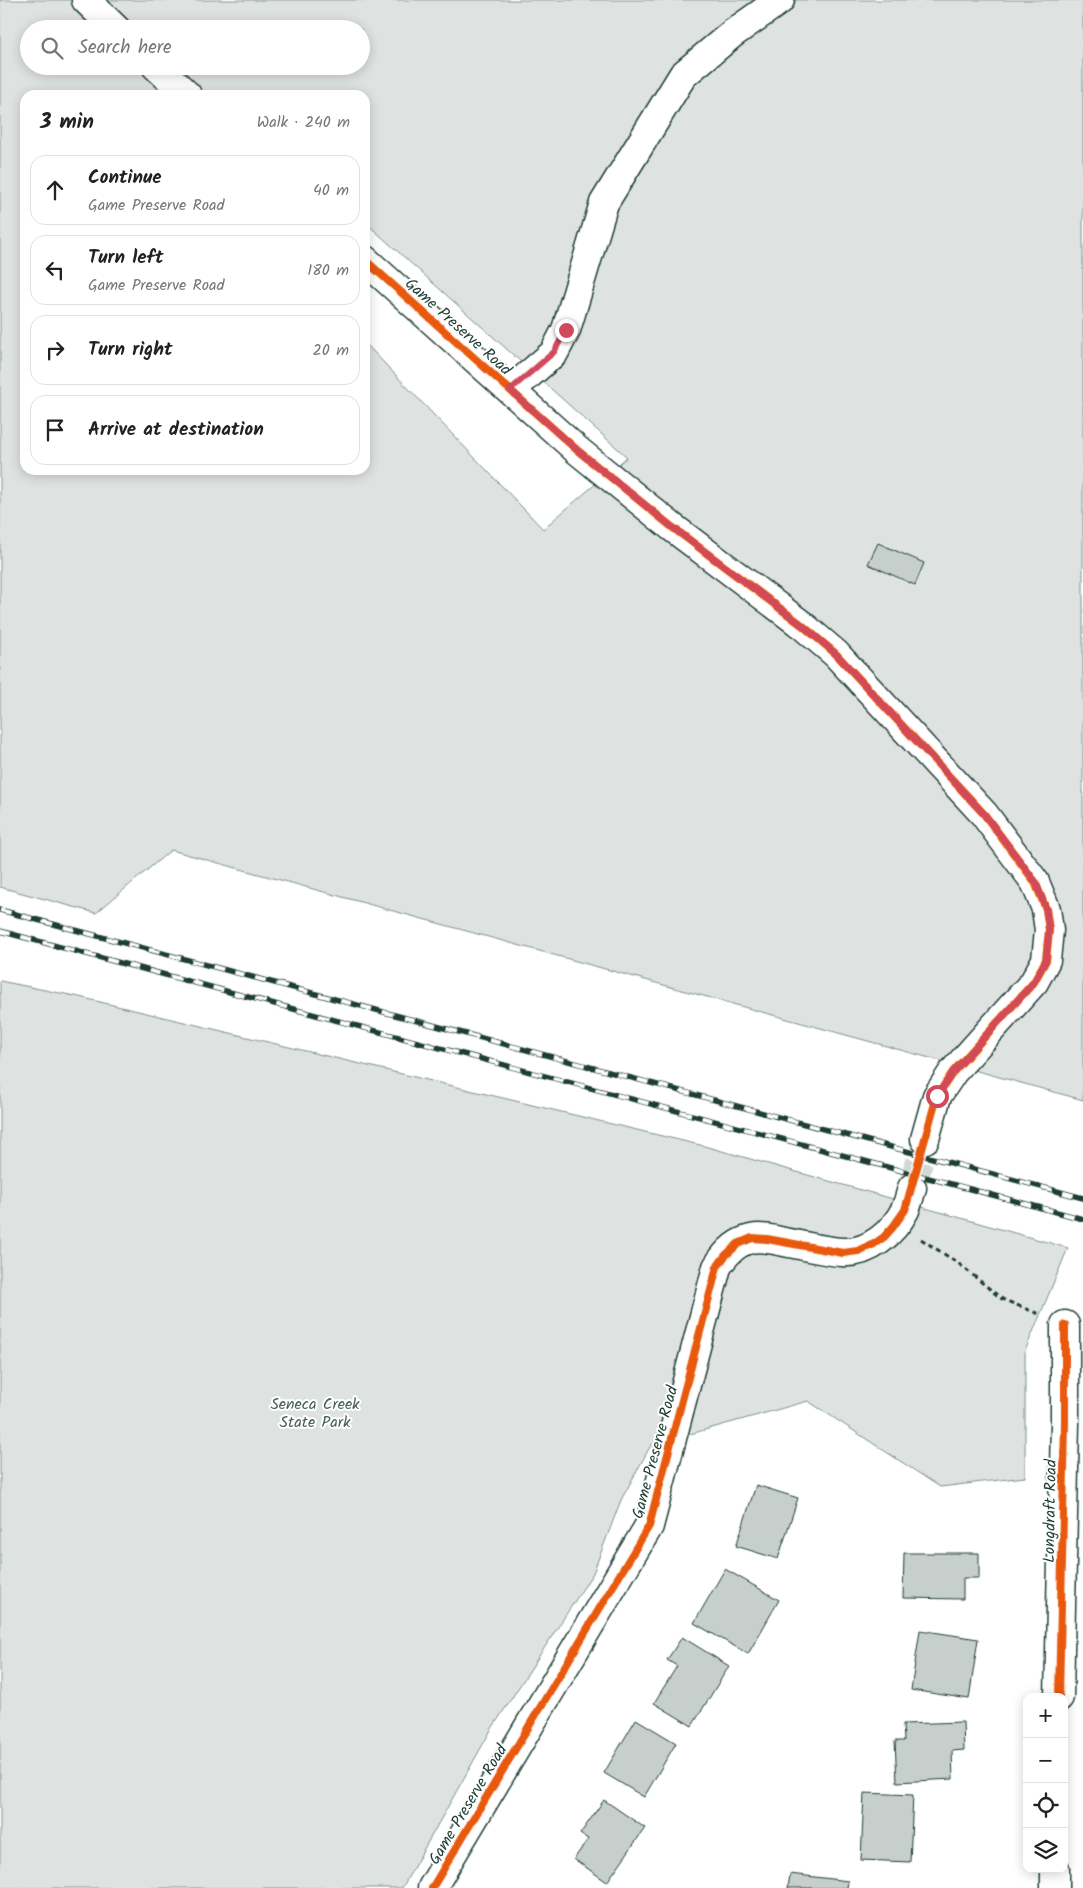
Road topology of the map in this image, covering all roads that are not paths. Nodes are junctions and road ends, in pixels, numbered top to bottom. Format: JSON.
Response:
{"nodes":[{"id":1,"x":86,"y":0,"type":"edge"},
{"id":2,"x":780,"y":0,"type":"edge"},
{"id":3,"x":107,"y":20,"type":"edge"},
{"id":4,"x":166,"y":75,"type":"edge"},
{"id":5,"x":182,"y":90,"type":"edge"},
{"id":6,"x":370,"y":264,"type":"edge"},
{"id":7,"x":510,"y":390,"type":"junction"},
{"id":8,"x":924,"y":1139,"type":"tunnel mouth"},
{"id":9,"x":912,"y":1188,"type":"tunnel mouth"},
{"id":10,"x":1065,"y":1325,"type":"road end"},
{"id":11,"x":1074,"y":1423,"type":"edge"},
{"id":12,"x":1059,"y":1693,"type":"edge"},
{"id":13,"x":1055,"y":1873,"type":"edge"},
{"id":14,"x":432,"y":1888,"type":"edge"},
{"id":15,"x":1055,"y":1888,"type":"edge"}],
"edges":[{"from":1,"to":3,"type":"street"},
{"from":2,"to":7,"type":"street"},
{"from":4,"to":5,"type":"street"},
{"from":6,"to":7,"type":"street","name":"Game Preserve Road"},
{"from":7,"to":8,"type":"street","name":"Game Preserve Road"},
{"from":9,"to":14,"type":"street","name":"Game Preserve Road"},
{"from":10,"to":11,"type":"street","name":"Longdraft Road"},
{"from":11,"to":12,"type":"street","name":"Longdraft Road"},
{"from":13,"to":15,"type":"street"}]}
